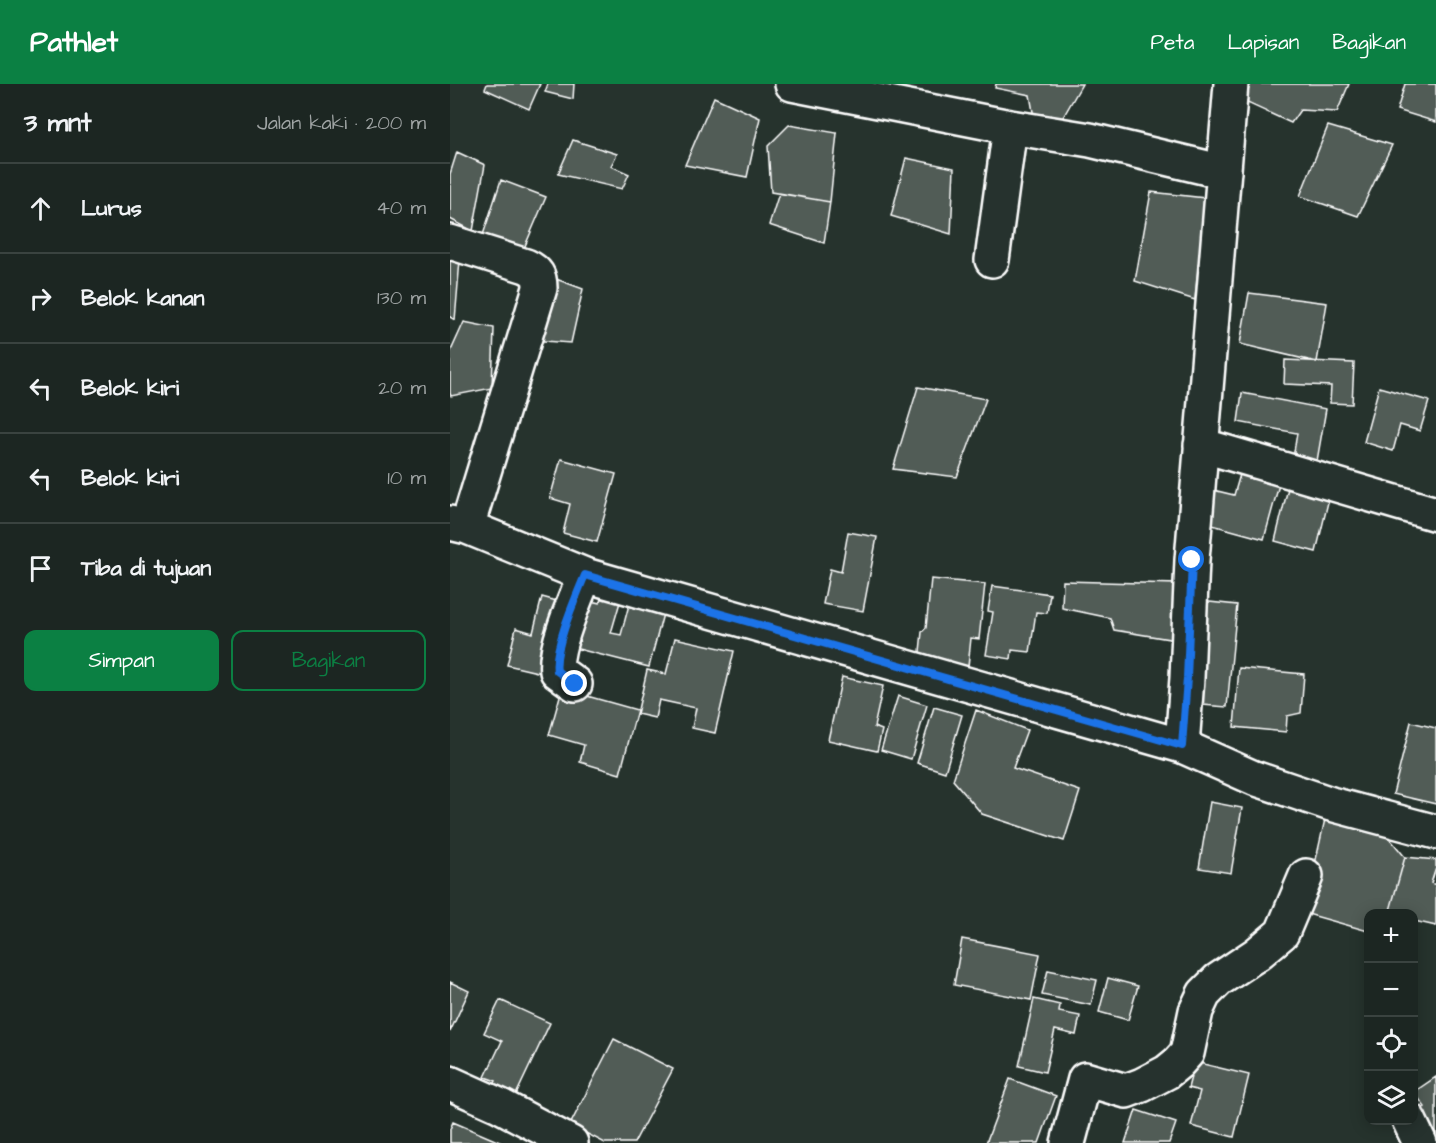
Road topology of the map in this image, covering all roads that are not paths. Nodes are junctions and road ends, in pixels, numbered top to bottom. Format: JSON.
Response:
{"nodes":[{"id":1,"x":792,"y":84,"type":"edge"},
{"id":2,"x":1231,"y":84,"type":"edge"},
{"id":3,"x":1010,"y":127,"type":"junction"},
{"id":4,"x":1224,"y":172,"type":"junction"},
{"id":5,"x":450,"y":242,"type":"edge"},
{"id":6,"x":992,"y":260,"type":"dead end"},
{"id":7,"x":1201,"y":445,"type":"junction"},
{"id":8,"x":1436,"y":514,"type":"edge"},
{"id":9,"x":458,"y":525,"type":"edge"},
{"id":10,"x":585,"y":575,"type":"junction"},
{"id":11,"x":575,"y":684,"type":"dead end"},
{"id":12,"x":1182,"y":746,"type":"junction"},
{"id":13,"x":1436,"y":832,"type":"edge"},
{"id":14,"x":1306,"y":876,"type":"dead end"},
{"id":15,"x":450,"y":1083,"type":"edge"},
{"id":16,"x":1411,"y":1125,"type":"edge"},
{"id":17,"x":571,"y":1143,"type":"edge"},
{"id":18,"x":1068,"y":1143,"type":"edge"},
{"id":19,"x":1420,"y":1143,"type":"edge"}],
"edges":[{"from":1,"to":3,"type":"street"},
{"from":2,"to":4,"type":"street"},
{"from":3,"to":4,"type":"street"},
{"from":3,"to":6,"type":"street"},
{"from":4,"to":7,"type":"street"},
{"from":5,"to":9,"type":"street"},
{"from":7,"to":8,"type":"street"},
{"from":7,"to":12,"type":"street"},
{"from":9,"to":10,"type":"street"},
{"from":10,"to":11,"type":"street"},
{"from":10,"to":12,"type":"street"},
{"from":12,"to":13,"type":"street"},
{"from":14,"to":18,"type":"street"},
{"from":15,"to":17,"type":"street"},
{"from":16,"to":19,"type":"street"}]}
